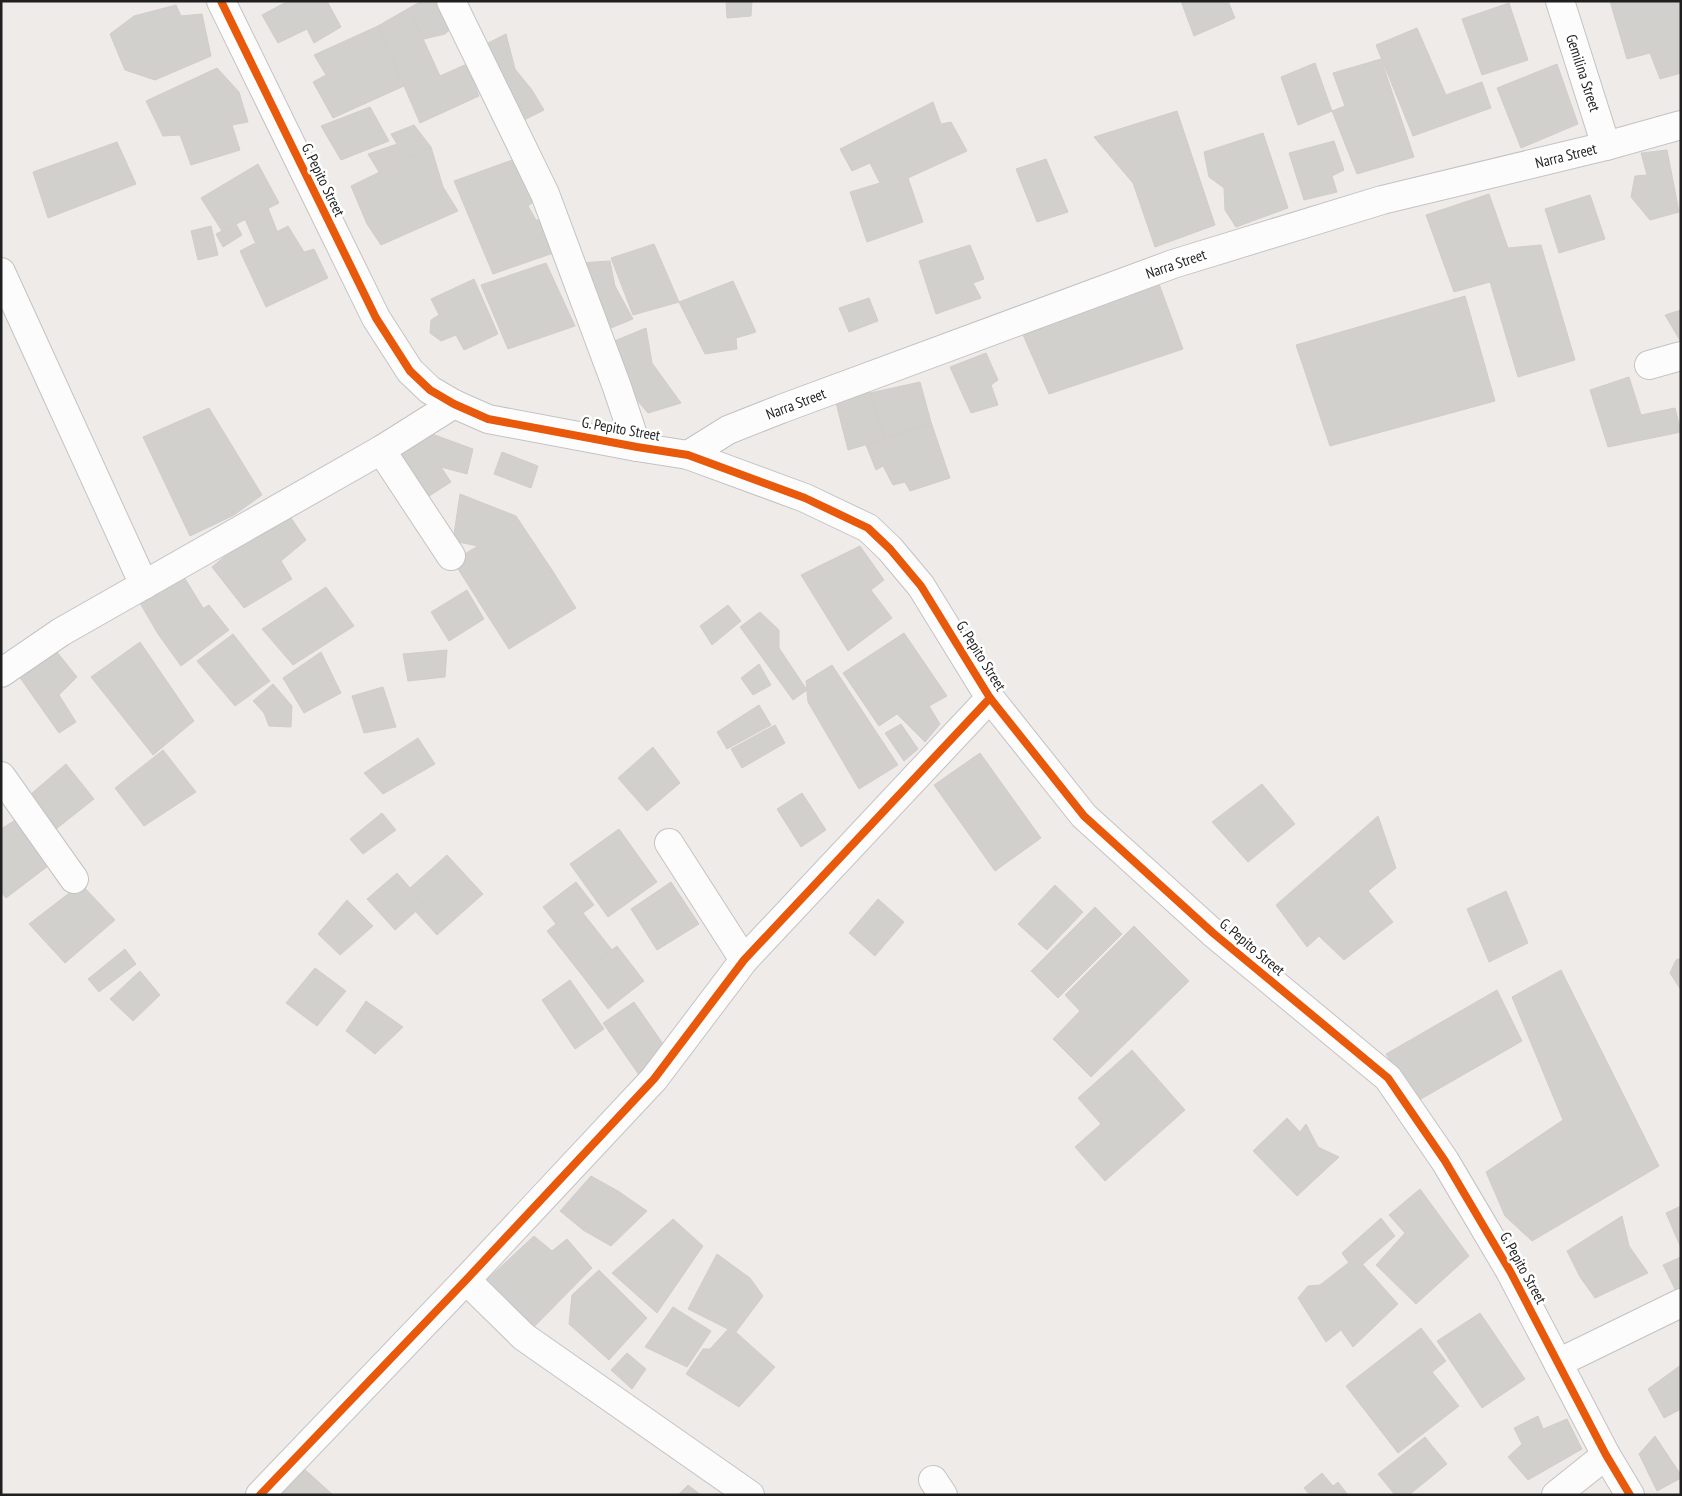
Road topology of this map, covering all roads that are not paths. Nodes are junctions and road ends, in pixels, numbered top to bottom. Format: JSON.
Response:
{"nodes":[{"id":1,"x":222,"y":1,"type":"edge"},
{"id":2,"x":451,"y":1,"type":"edge"},
{"id":3,"x":1560,"y":1,"type":"edge"},
{"id":4,"x":1681,"y":125,"type":"edge"},
{"id":5,"x":1606,"y":146,"type":"junction"},
{"id":6,"x":1,"y":272,"type":"edge"},
{"id":7,"x":1681,"y":356,"type":"edge"},
{"id":8,"x":1649,"y":366,"type":"dead end"},
{"id":9,"x":454,"y":404,"type":"junction"},
{"id":10,"x":637,"y":447,"type":"junction"},
{"id":11,"x":381,"y":450,"type":"junction"},
{"id":12,"x":688,"y":454,"type":"junction"},
{"id":13,"x":451,"y":556,"type":"dead end"},
{"id":14,"x":144,"y":585,"type":"junction"},
{"id":15,"x":1,"y":673,"type":"edge"},
{"id":16,"x":990,"y":698,"type":"junction"},
{"id":17,"x":1,"y":776,"type":"edge"},
{"id":18,"x":669,"y":843,"type":"dead end"},
{"id":19,"x":74,"y":879,"type":"dead end"},
{"id":20,"x":744,"y":960,"type":"junction"},
{"id":21,"x":466,"y":1280,"type":"junction"},
{"id":22,"x":1681,"y":1303,"type":"edge"},
{"id":23,"x":1558,"y":1363,"type":"junction"},
{"id":24,"x":1606,"y":1455,"type":"junction"},
{"id":25,"x":260,"y":1495,"type":"edge"},
{"id":26,"x":750,"y":1495,"type":"edge"},
{"id":27,"x":1556,"y":1495,"type":"edge"},
{"id":28,"x":1630,"y":1495,"type":"edge"}],
"edges":[{"from":1,"to":9,"type":"street","name":"G. Pepito Street"},
{"from":2,"to":10,"type":"street"},
{"from":3,"to":5,"type":"street","name":"Gemilina Street"},
{"from":4,"to":5,"type":"street","name":"Narra Street"},
{"from":5,"to":12,"type":"street","name":"Narra Street"},
{"from":6,"to":14,"type":"street"},
{"from":7,"to":8,"type":"street"},
{"from":9,"to":10,"type":"street","name":"G. Pepito Street"},
{"from":9,"to":11,"type":"street"},
{"from":10,"to":12,"type":"street","name":"G. Pepito Street"},
{"from":11,"to":13,"type":"street"},
{"from":11,"to":14,"type":"street"},
{"from":12,"to":16,"type":"street","name":"G. Pepito Street"},
{"from":14,"to":15,"type":"street"},
{"from":16,"to":20,"type":"street"},
{"from":16,"to":23,"type":"street","name":"G. Pepito Street"},
{"from":17,"to":19,"type":"street"},
{"from":18,"to":20,"type":"street"},
{"from":20,"to":21,"type":"street"},
{"from":21,"to":25,"type":"street"},
{"from":21,"to":26,"type":"street"},
{"from":22,"to":23,"type":"street"},
{"from":23,"to":24,"type":"street","name":"G. Pepito Street"},
{"from":24,"to":27,"type":"street"},
{"from":24,"to":28,"type":"street","name":"G. Pepito Street"}]}
